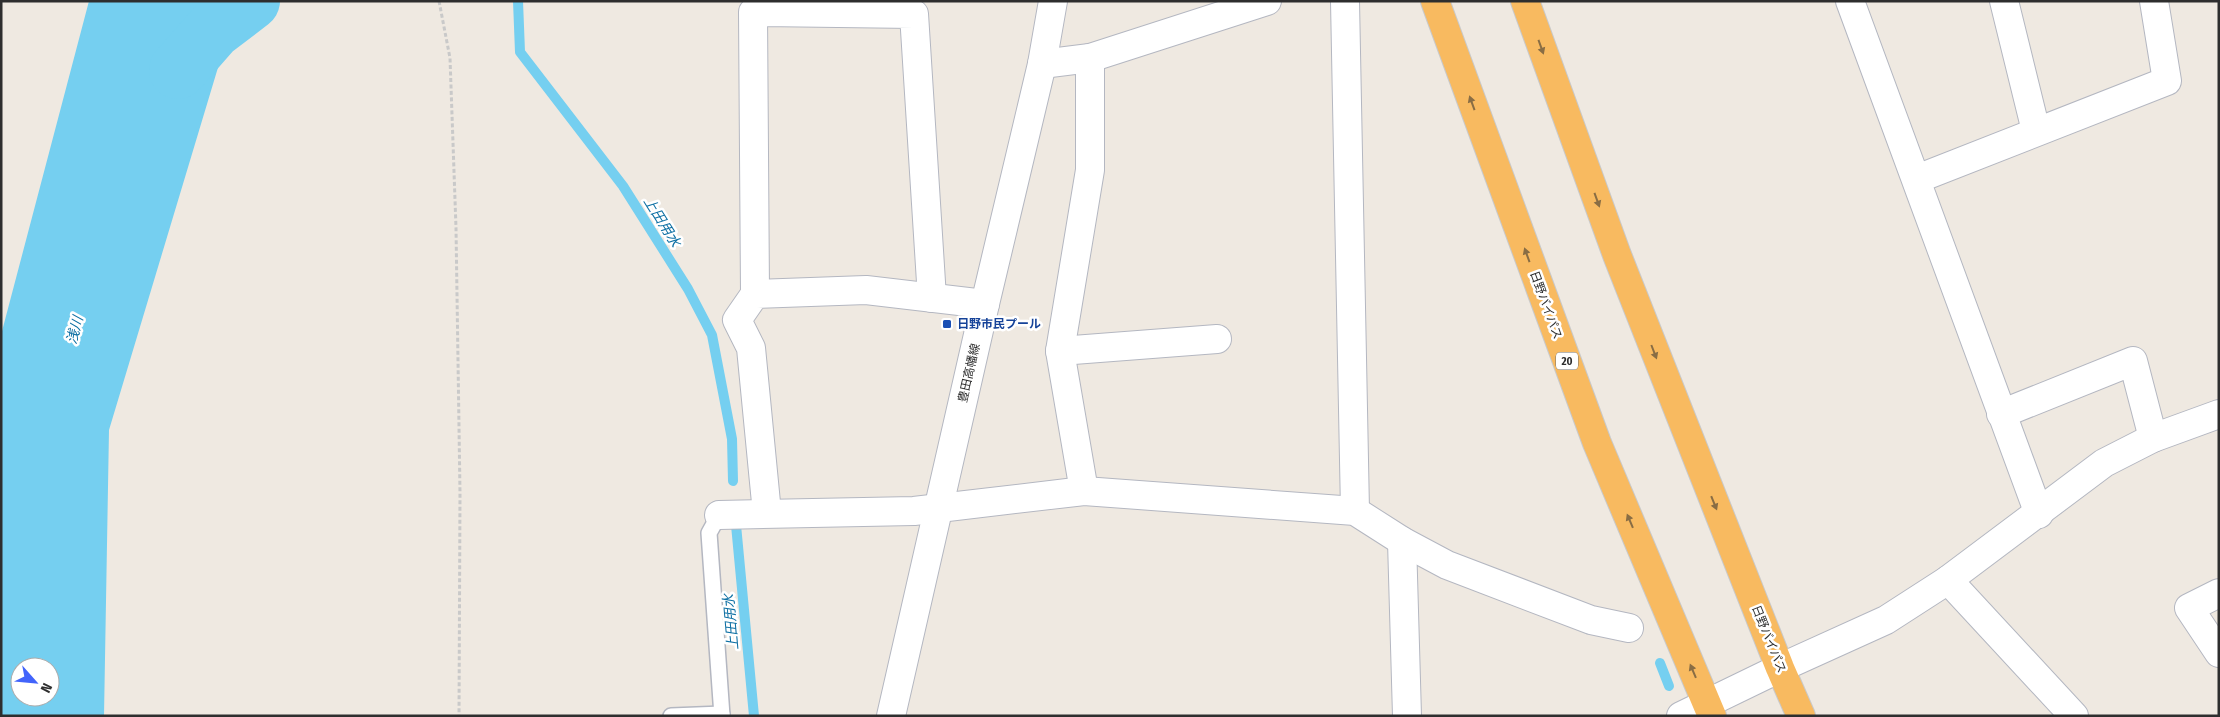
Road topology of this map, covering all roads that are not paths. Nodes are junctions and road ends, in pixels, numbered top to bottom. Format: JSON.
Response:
{"nodes":[{"id":1,"x":1053,"y":1,"type":"edge"},
{"id":2,"x":1267,"y":1,"type":"edge"},
{"id":3,"x":1346,"y":1,"type":"edge"},
{"id":4,"x":1435,"y":1,"type":"edge"},
{"id":5,"x":1525,"y":1,"type":"edge"},
{"id":6,"x":1850,"y":1,"type":"edge"},
{"id":7,"x":2004,"y":1,"type":"edge"},
{"id":8,"x":2154,"y":1,"type":"edge"},
{"id":9,"x":1090,"y":58,"type":"junction"},
{"id":10,"x":1042,"y":64,"type":"junction"},
{"id":11,"x":2036,"y":131,"type":"junction"},
{"id":12,"x":1917,"y":179,"type":"junction"},
{"id":13,"x":755,"y":294,"type":"junction"},
{"id":14,"x":932,"y":298,"type":"junction"},
{"id":15,"x":985,"y":304,"type":"junction"},
{"id":16,"x":1217,"y":339,"type":"dead end"},
{"id":17,"x":1060,"y":351,"type":"junction"},
{"id":18,"x":2001,"y":414,"type":"junction"},
{"id":19,"x":2219,"y":414,"type":"edge"},
{"id":20,"x":2154,"y":438,"type":"junction"},
{"id":21,"x":1084,"y":491,"type":"junction"},
{"id":22,"x":938,"y":507,"type":"junction"},
{"id":23,"x":1355,"y":511,"type":"junction"},
{"id":24,"x":767,"y":513,"type":"junction"},
{"id":25,"x":2038,"y":514,"type":"junction"},
{"id":26,"x":719,"y":515,"type":"joint"},
{"id":27,"x":1402,"y":541,"type":"junction"},
{"id":28,"x":1948,"y":580,"type":"junction"},
{"id":29,"x":2219,"y":593,"type":"edge"},
{"id":30,"x":1629,"y":628,"type":"dead end"},
{"id":31,"x":2219,"y":653,"type":"edge"},
{"id":32,"x":1780,"y":668,"type":"junction"},
{"id":33,"x":1709,"y":710,"type":"edge"},
{"id":34,"x":722,"y":715,"type":"edge"},
{"id":35,"x":671,"y":716,"type":"edge"},
{"id":36,"x":891,"y":716,"type":"edge"},
{"id":37,"x":1407,"y":716,"type":"edge"},
{"id":38,"x":1681,"y":716,"type":"edge"},
{"id":39,"x":1801,"y":716,"type":"edge"},
{"id":40,"x":2074,"y":716,"type":"edge"}],
"edges":[{"from":1,"to":10,"type":"street","name":"豊田高幡線"},
{"from":2,"to":9,"type":"street"},
{"from":3,"to":23,"type":"street"},
{"from":33,"to":4,"type":"highway","name":"日野バイパス","number":"20","one_way":true},
{"from":5,"to":32,"type":"highway","name":"日野バイパス","one_way":true},
{"from":6,"to":12,"type":"street"},
{"from":7,"to":11,"type":"street"},
{"from":8,"to":11,"type":"street"},
{"from":9,"to":10,"type":"street"},
{"from":9,"to":17,"type":"street"},
{"from":10,"to":15,"type":"street","name":"豊田高幡線"},
{"from":11,"to":12,"type":"street"},
{"from":12,"to":18,"type":"street"},
{"from":13,"to":14,"type":"street"},
{"from":13,"to":14,"type":"street"},
{"from":13,"to":24,"type":"street"},
{"from":14,"to":15,"type":"street"},
{"from":15,"to":22,"type":"street","name":"豊田高幡線"},
{"from":16,"to":17,"type":"street"},
{"from":17,"to":21,"type":"street"},
{"from":18,"to":20,"type":"street"},
{"from":18,"to":25,"type":"street"},
{"from":19,"to":20,"type":"street"},
{"from":20,"to":25,"type":"street"},
{"from":21,"to":22,"type":"street"},
{"from":21,"to":23,"type":"street"},
{"from":22,"to":24,"type":"street"},
{"from":22,"to":36,"type":"street","name":"豊田高幡線"},
{"from":23,"to":27,"type":"street"},
{"from":24,"to":26,"type":"street"},
{"from":25,"to":28,"type":"street"},
{"from":26,"to":34,"type":"lane"},
{"from":27,"to":30,"type":"street"},
{"from":27,"to":37,"type":"street"},
{"from":28,"to":32,"type":"street"},
{"from":28,"to":40,"type":"street"},
{"from":29,"to":31,"type":"street"},
{"from":32,"to":33,"type":"street"},
{"from":32,"to":39,"type":"highway","name":"日野バイパス"},
{"from":33,"to":38,"type":"street"},
{"from":34,"to":35,"type":"lane"}]}
